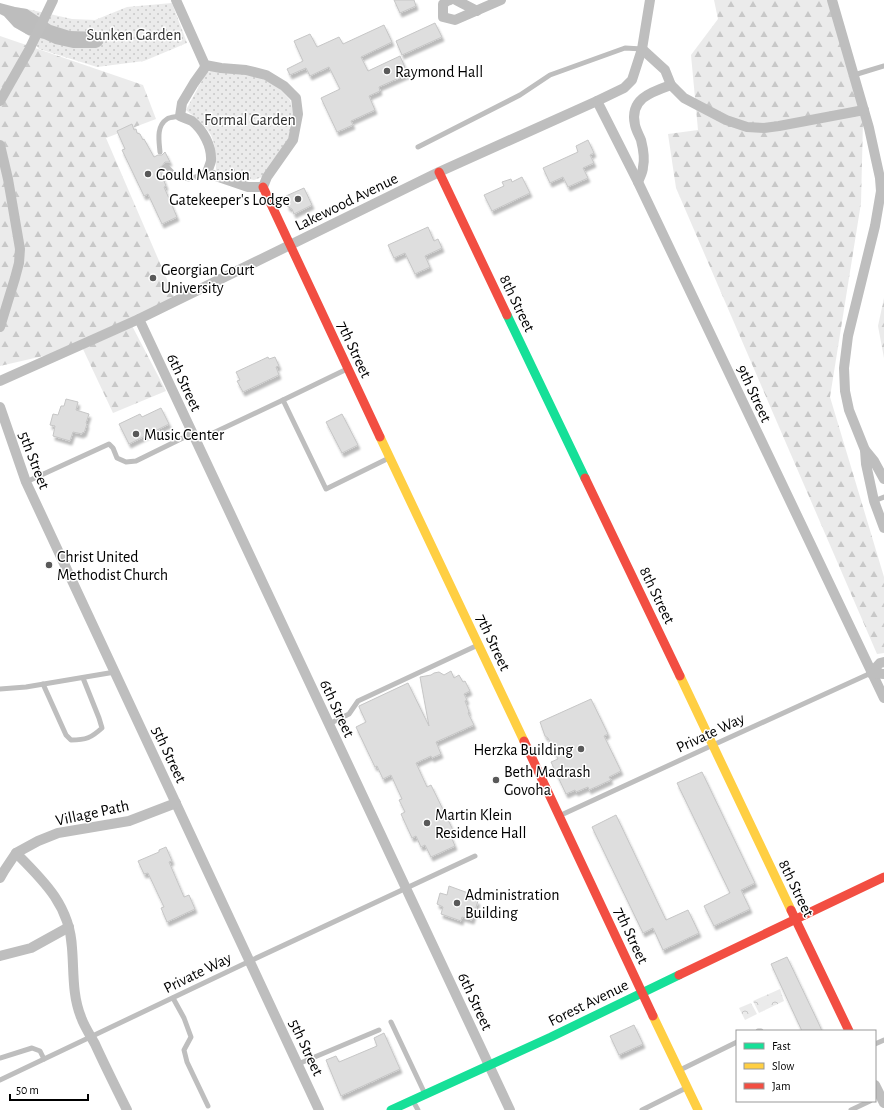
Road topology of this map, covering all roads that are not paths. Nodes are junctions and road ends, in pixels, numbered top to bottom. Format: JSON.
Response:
{"nodes":[{"id":1,"x":53,"y":0,"type":"edge"},
{"id":2,"x":176,"y":0,"type":"edge"},
{"id":3,"x":450,"y":0,"type":"edge"},
{"id":4,"x":456,"y":0,"type":"edge"},
{"id":5,"x":502,"y":0,"type":"edge"},
{"id":6,"x":650,"y":0,"type":"edge"},
{"id":7,"x":832,"y":0,"type":"edge"},
{"id":8,"x":477,"y":11,"type":"junction"},
{"id":9,"x":642,"y":49,"type":"junction"},
{"id":10,"x":205,"y":65,"type":"junction"},
{"id":11,"x":884,"y":66,"type":"edge"},
{"id":12,"x":854,"y":75,"type":"junction"},
{"id":13,"x":671,"y":85,"type":"junction"},
{"id":14,"x":0,"y":101,"type":"edge"},
{"id":15,"x":598,"y":101,"type":"junction"},
{"id":16,"x":864,"y":110,"type":"junction"},
{"id":17,"x":180,"y":116,"type":"junction"},
{"id":18,"x":0,"y":145,"type":"edge"},
{"id":19,"x":418,"y":147,"type":"dead end"},
{"id":20,"x":160,"y":152,"type":"dead end"},
{"id":21,"x":166,"y":166,"type":"dead end"},
{"id":22,"x":439,"y":172,"type":"junction"},
{"id":23,"x":207,"y":173,"type":"junction"},
{"id":24,"x":638,"y":182,"type":"junction"},
{"id":25,"x":264,"y":187,"type":"junction"},
{"id":26,"x":289,"y":244,"type":"junction"},
{"id":27,"x":139,"y":319,"type":"junction"},
{"id":28,"x":0,"y":327,"type":"edge"},
{"id":29,"x":348,"y":368,"type":"junction"},
{"id":30,"x":0,"y":381,"type":"edge"},
{"id":31,"x":283,"y":400,"type":"junction"},
{"id":32,"x":0,"y":407,"type":"edge"},
{"id":33,"x":192,"y":433,"type":"junction"},
{"id":34,"x":211,"y":434,"type":"dead end"},
{"id":35,"x":865,"y":450,"type":"junction"},
{"id":36,"x":390,"y":458,"type":"junction"},
{"id":37,"x":884,"y":479,"type":"edge"},
{"id":38,"x":26,"y":482,"type":"junction"},
{"id":39,"x":884,"y":497,"type":"edge"},
{"id":40,"x":874,"y":501,"type":"junction"},
{"id":41,"x":884,"y":528,"type":"edge"},
{"id":42,"x":478,"y":645,"type":"junction"},
{"id":43,"x":884,"y":662,"type":"edge"},
{"id":44,"x":115,"y":672,"type":"junction"},
{"id":45,"x":871,"y":673,"type":"junction"},
{"id":46,"x":884,"y":674,"type":"edge"},
{"id":47,"x":83,"y":678,"type":"junction"},
{"id":48,"x":43,"y":684,"type":"junction"},
{"id":49,"x":0,"y":689,"type":"edge"},
{"id":50,"x":884,"y":698,"type":"edge"},
{"id":51,"x":329,"y":724,"type":"junction"},
{"id":52,"x":713,"y":745,"type":"junction"},
{"id":53,"x":176,"y":803,"type":"junction"},
{"id":54,"x":560,"y":816,"type":"junction"},
{"id":55,"x":16,"y":853,"type":"junction"},
{"id":56,"x":475,"y":856,"type":"dead end"},
{"id":57,"x":884,"y":876,"type":"edge"},
{"id":58,"x":0,"y":878,"type":"edge"},
{"id":59,"x":406,"y":888,"type":"junction"},
{"id":60,"x":796,"y":920,"type":"junction"},
{"id":61,"x":69,"y":927,"type":"junction"},
{"id":62,"x":0,"y":956,"type":"edge"},
{"id":63,"x":250,"y":961,"type":"junction"},
{"id":64,"x":643,"y":993,"type":"junction"},
{"id":65,"x":173,"y":998,"type":"junction"},
{"id":66,"x":392,"y":1022,"type":"dead end"},
{"id":67,"x":379,"y":1030,"type":"dead end"},
{"id":68,"x":848,"y":1030,"type":"edge"},
{"id":69,"x":91,"y":1037,"type":"junction"},
{"id":70,"x":736,"y":1042,"type":"edge"},
{"id":71,"x":0,"y":1058,"type":"edge"},
{"id":72,"x":44,"y":1059,"type":"junction"},
{"id":73,"x":298,"y":1064,"type":"junction"},
{"id":74,"x":489,"y":1064,"type":"junction"},
{"id":75,"x":680,"y":1070,"type":"junction"},
{"id":76,"x":0,"y":1080,"type":"edge"},
{"id":77,"x":876,"y":1087,"type":"edge"},
{"id":78,"x":688,"y":1088,"type":"junction"},
{"id":79,"x":426,"y":1094,"type":"junction"},
{"id":80,"x":880,"y":1099,"type":"edge"},
{"id":81,"x":413,"y":1100,"type":"junction"},
{"id":82,"x":868,"y":1102,"type":"edge"},
{"id":83,"x":208,"y":1106,"type":"dead end"},
{"id":84,"x":127,"y":1110,"type":"edge"},
{"id":85,"x":319,"y":1110,"type":"edge"},
{"id":86,"x":391,"y":1110,"type":"edge"},
{"id":87,"x":418,"y":1110,"type":"edge"},
{"id":88,"x":510,"y":1110,"type":"edge"},
{"id":89,"x":642,"y":1110,"type":"edge"},
{"id":90,"x":698,"y":1110,"type":"edge"},
{"id":91,"x":851,"y":1110,"type":"edge"}],
"edges":[{"from":1,"to":14,"type":"street"},
{"from":2,"to":10,"type":"street"},
{"from":3,"to":8,"type":"street"},
{"from":4,"to":8,"type":"street"},
{"from":5,"to":8,"type":"street"},
{"from":6,"to":9,"type":"street","name":"Lakewood Avenue"},
{"from":7,"to":12,"type":"street"},
{"from":9,"to":13,"type":"street"},
{"from":9,"to":15,"type":"street","name":"Lakewood Avenue"},
{"from":9,"to":19,"type":"lane"},
{"from":10,"to":17,"type":"street"},
{"from":10,"to":25,"type":"street"},
{"from":11,"to":12,"type":"lane"},
{"from":12,"to":16,"type":"street"},
{"from":13,"to":16,"type":"street"},
{"from":13,"to":24,"type":"street"},
{"from":15,"to":22,"type":"street","name":"Lakewood Avenue"},
{"from":15,"to":24,"type":"street","name":"9th Street"},
{"from":16,"to":35,"type":"street"},
{"from":17,"to":20,"type":"lane"},
{"from":17,"to":23,"type":"street"},
{"from":18,"to":28,"type":"street"},
{"from":21,"to":23,"type":"lane"},
{"from":22,"to":26,"type":"street","name":"Lakewood Avenue"},
{"from":22,"to":52,"type":"street","name":"8th Street"},
{"from":23,"to":25,"type":"street"},
{"from":24,"to":45,"type":"street","name":"9th Street"},
{"from":25,"to":26,"type":"street","name":"7th Street"},
{"from":26,"to":27,"type":"street","name":"Lakewood Avenue"},
{"from":26,"to":29,"type":"street","name":"7th Street"},
{"from":27,"to":30,"type":"street","name":"Lakewood Avenue"},
{"from":27,"to":33,"type":"street","name":"6th Street"},
{"from":29,"to":31,"type":"lane"},
{"from":29,"to":36,"type":"street","name":"7th Street"},
{"from":31,"to":34,"type":"lane"},
{"from":31,"to":36,"type":"lane"},
{"from":32,"to":38,"type":"street","name":"5th Street"},
{"from":33,"to":38,"type":"lane"},
{"from":33,"to":51,"type":"street","name":"6th Street"},
{"from":35,"to":37,"type":"street"},
{"from":35,"to":40,"type":"street"},
{"from":36,"to":42,"type":"street","name":"7th Street"},
{"from":38,"to":44,"type":"street","name":"5th Street"},
{"from":39,"to":40,"type":"lane"},
{"from":40,"to":41,"type":"street"},
{"from":42,"to":51,"type":"lane"},
{"from":42,"to":54,"type":"street","name":"7th Street"},
{"from":43,"to":45,"type":"street"},
{"from":44,"to":47,"type":"lane"},
{"from":44,"to":53,"type":"street","name":"5th Street"},
{"from":45,"to":46,"type":"street"},
{"from":45,"to":50,"type":"street","name":"9th Street"},
{"from":45,"to":52,"type":"lane","name":"Private Way"},
{"from":47,"to":48,"type":"lane"},
{"from":47,"to":48,"type":"lane"},
{"from":48,"to":49,"type":"lane"},
{"from":51,"to":59,"type":"street","name":"6th Street"},
{"from":52,"to":54,"type":"lane","name":"Private Way"},
{"from":52,"to":60,"type":"street","name":"8th Street"},
{"from":53,"to":55,"type":"street","name":"Village Path"},
{"from":53,"to":63,"type":"street","name":"5th Street"},
{"from":54,"to":64,"type":"street","name":"7th Street"},
{"from":55,"to":58,"type":"street","name":"Village Path"},
{"from":55,"to":61,"type":"street"},
{"from":56,"to":59,"type":"lane","name":"Private Way"},
{"from":57,"to":60,"type":"street","name":"Forest Avenue"},
{"from":59,"to":63,"type":"lane","name":"Private Way"},
{"from":59,"to":74,"type":"street","name":"6th Street"},
{"from":60,"to":64,"type":"street","name":"Forest Avenue"},
{"from":60,"to":68,"type":"street","name":"8th Street"},
{"from":61,"to":62,"type":"street"},
{"from":61,"to":69,"type":"street"},
{"from":63,"to":65,"type":"lane","name":"Private Way"},
{"from":63,"to":73,"type":"street","name":"5th Street"},
{"from":64,"to":74,"type":"street","name":"Forest Avenue"},
{"from":64,"to":75,"type":"street","name":"7th Street"},
{"from":65,"to":69,"type":"lane","name":"Private Way"},
{"from":65,"to":83,"type":"lane"},
{"from":66,"to":79,"type":"lane"},
{"from":67,"to":73,"type":"lane"},
{"from":69,"to":72,"type":"lane","name":"Private Way"},
{"from":69,"to":84,"type":"street"},
{"from":70,"to":75,"type":"lane"},
{"from":71,"to":72,"type":"lane"},
{"from":72,"to":76,"type":"lane","name":"Private Way"},
{"from":73,"to":85,"type":"street","name":"5th Street"},
{"from":74,"to":79,"type":"street","name":"Forest Avenue"},
{"from":74,"to":88,"type":"street","name":"6th Street"},
{"from":75,"to":78,"type":"street","name":"7th Street"},
{"from":77,"to":80,"type":"street"},
{"from":78,"to":89,"type":"lane"},
{"from":78,"to":90,"type":"street","name":"7th Street"},
{"from":79,"to":81,"type":"street","name":"Forest Avenue"},
{"from":81,"to":86,"type":"street","name":"Forest Avenue"},
{"from":81,"to":87,"type":"lane"},
{"from":82,"to":91,"type":"lane"}]}
